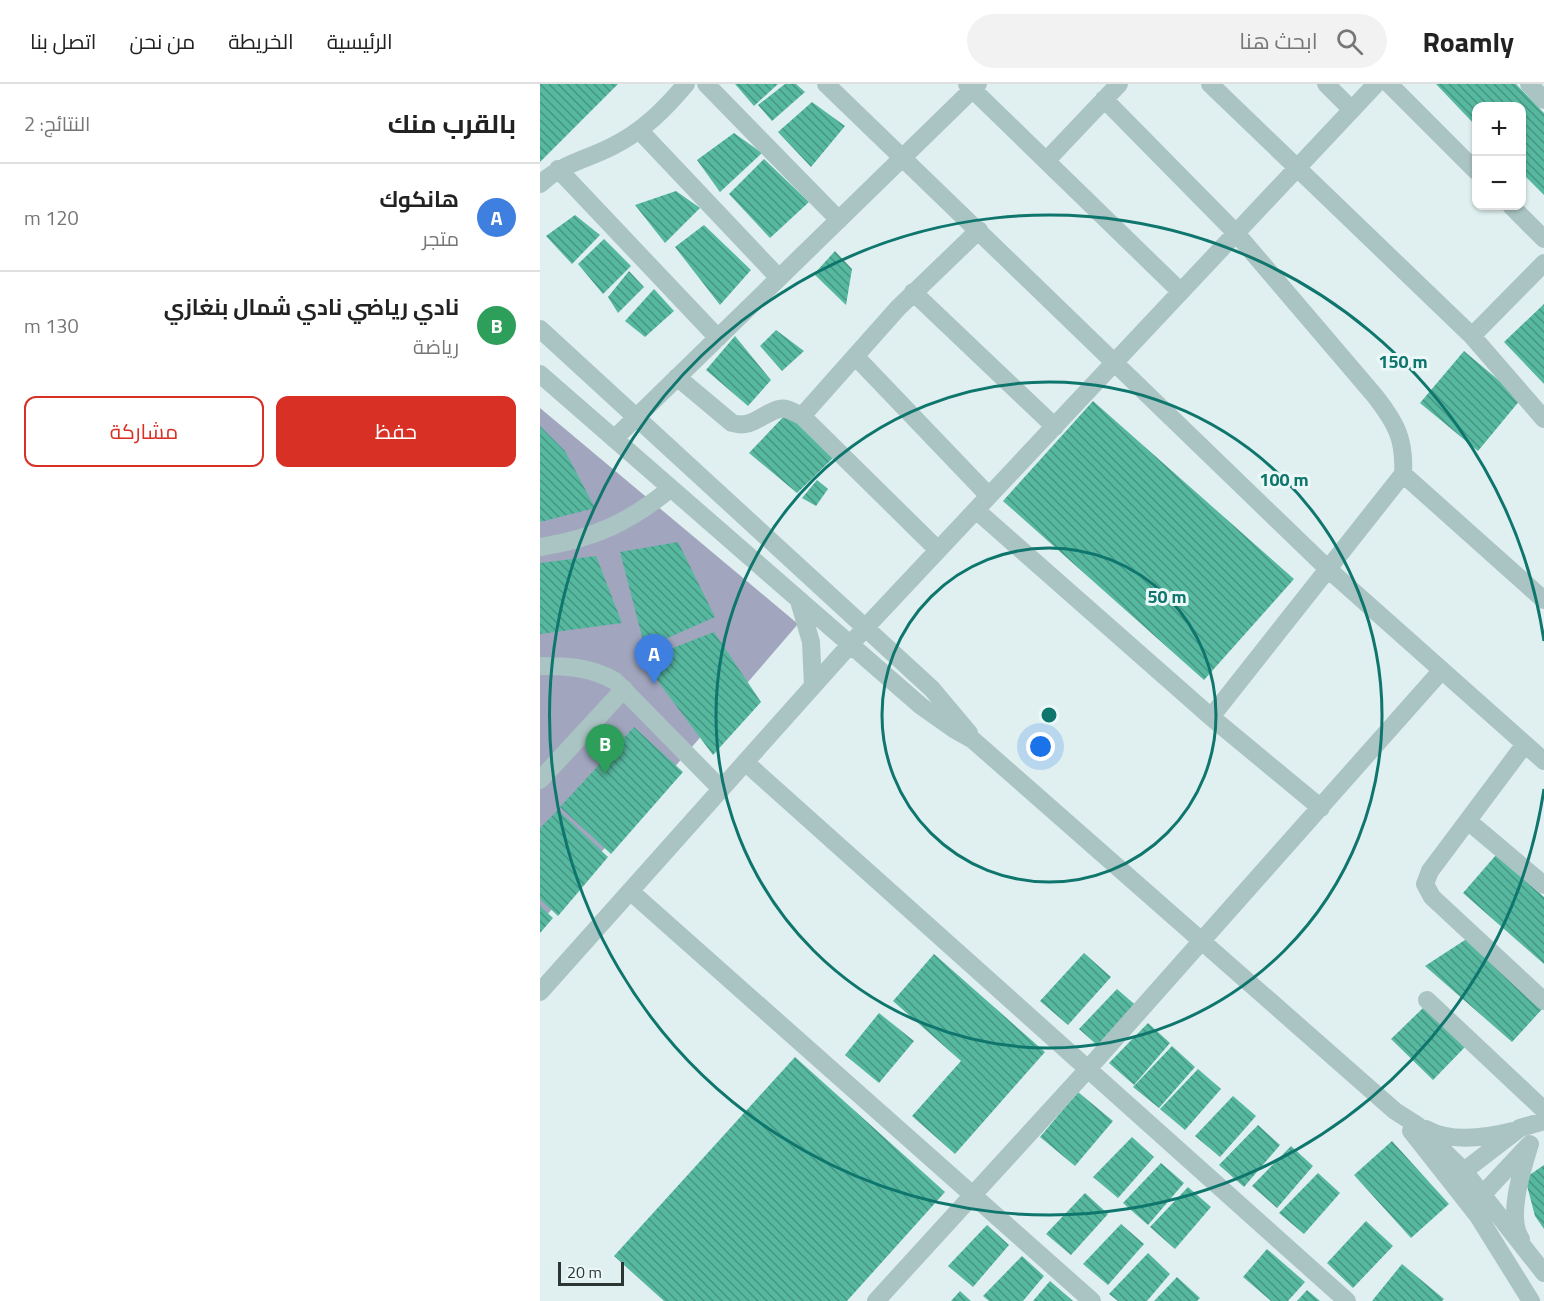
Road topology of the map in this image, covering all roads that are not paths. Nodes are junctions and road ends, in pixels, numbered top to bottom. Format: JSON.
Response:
{"nodes":[{"id":1,"x":687,"y":84,"type":"edge"},
{"id":2,"x":706,"y":84,"type":"edge"},
{"id":3,"x":826,"y":84,"type":"edge"},
{"id":4,"x":1119,"y":84,"type":"edge"},
{"id":5,"x":1210,"y":84,"type":"edge"},
{"id":6,"x":1326,"y":84,"type":"edge"},
{"id":7,"x":1376,"y":84,"type":"edge"},
{"id":8,"x":1389,"y":84,"type":"edge"},
{"id":9,"x":1529,"y":84,"type":"edge"},
{"id":10,"x":972,"y":86,"type":"edge"},
{"id":11,"x":1104,"y":99,"type":"junction"},
{"id":12,"x":1544,"y":100,"type":"edge"},
{"id":13,"x":1352,"y":110,"type":"junction"},
{"id":14,"x":639,"y":130,"type":"junction"},
{"id":15,"x":904,"y":157,"type":"junction"},
{"id":16,"x":1046,"y":161,"type":"junction"},
{"id":17,"x":1472,"y":167,"type":"edge"},
{"id":18,"x":558,"y":169,"type":"junction"},
{"id":19,"x":1296,"y":169,"type":"junction"},
{"id":20,"x":540,"y":184,"type":"edge"},
{"id":21,"x":1514,"y":210,"type":"edge"},
{"id":22,"x":839,"y":220,"type":"junction"},
{"id":23,"x":979,"y":230,"type":"junction"},
{"id":24,"x":1236,"y":234,"type":"junction"},
{"id":25,"x":1544,"y":239,"type":"edge"},
{"id":26,"x":1544,"y":263,"type":"edge"},
{"id":27,"x":779,"y":278,"type":"junction"},
{"id":28,"x":913,"y":292,"type":"junction"},
{"id":29,"x":1181,"y":292,"type":"junction"},
{"id":30,"x":540,"y":329,"type":"edge"},
{"id":31,"x":1472,"y":336,"type":"junction"},
{"id":32,"x":718,"y":338,"type":"junction"},
{"id":33,"x":856,"y":357,"type":"junction"},
{"id":34,"x":1114,"y":363,"type":"junction"},
{"id":35,"x":540,"y":374,"type":"edge"},
{"id":36,"x":677,"y":377,"type":"junction"},
{"id":37,"x":802,"y":416,"type":"junction"},
{"id":38,"x":636,"y":417,"type":"junction"},
{"id":39,"x":1544,"y":419,"type":"edge"},
{"id":40,"x":1054,"y":427,"type":"junction"},
{"id":41,"x":614,"y":439,"type":"junction"},
{"id":42,"x":1403,"y":474,"type":"junction"},
{"id":43,"x":671,"y":488,"type":"junction"},
{"id":44,"x":989,"y":496,"type":"junction"},
{"id":45,"x":976,"y":510,"type":"junction"},
{"id":46,"x":540,"y":547,"type":"edge"},
{"id":47,"x":938,"y":550,"type":"junction"},
{"id":48,"x":1328,"y":569,"type":"junction"},
{"id":49,"x":799,"y":600,"type":"junction"},
{"id":50,"x":1544,"y":600,"type":"edge"},
{"id":51,"x":865,"y":628,"type":"junction"},
{"id":52,"x":850,"y":644,"type":"junction"},
{"id":53,"x":540,"y":666,"type":"edge"},
{"id":54,"x":1442,"y":670,"type":"junction"},
{"id":55,"x":813,"y":686,"type":"junction"},
{"id":56,"x":624,"y":689,"type":"junction"},
{"id":57,"x":1211,"y":717,"type":"junction"},
{"id":58,"x":973,"y":740,"type":"junction"},
{"id":59,"x":1525,"y":744,"type":"junction"},
{"id":60,"x":1544,"y":761,"type":"edge"},
{"id":61,"x":745,"y":762,"type":"junction"},
{"id":62,"x":540,"y":780,"type":"edge"},
{"id":63,"x":721,"y":789,"type":"junction"},
{"id":64,"x":1321,"y":808,"type":"junction"},
{"id":65,"x":1468,"y":821,"type":"junction"},
{"id":66,"x":1544,"y":885,"type":"edge"},
{"id":67,"x":630,"y":891,"type":"junction"},
{"id":68,"x":1203,"y":942,"type":"junction"},
{"id":69,"x":540,"y":992,"type":"edge"},
{"id":70,"x":1427,"y":1000,"type":"dead end"},
{"id":71,"x":1544,"y":1000,"type":"edge"},
{"id":72,"x":1088,"y":1069,"type":"junction"},
{"id":73,"x":1544,"y":1110,"type":"edge"},
{"id":74,"x":1395,"y":1111,"type":"junction"},
{"id":75,"x":1544,"y":1121,"type":"edge"},
{"id":76,"x":1417,"y":1125,"type":"junction"},
{"id":77,"x":1544,"y":1128,"type":"edge"},
{"id":78,"x":1525,"y":1136,"type":"junction"},
{"id":79,"x":1464,"y":1171,"type":"junction"},
{"id":80,"x":1444,"y":1174,"type":"junction"},
{"id":81,"x":1483,"y":1194,"type":"junction"},
{"id":82,"x":973,"y":1195,"type":"junction"},
{"id":83,"x":1478,"y":1216,"type":"junction"},
{"id":84,"x":1532,"y":1255,"type":"junction"},
{"id":85,"x":1544,"y":1273,"type":"edge"},
{"id":86,"x":1525,"y":1299,"type":"edge"},
{"id":87,"x":876,"y":1301,"type":"edge"},
{"id":88,"x":1092,"y":1301,"type":"edge"},
{"id":89,"x":1347,"y":1301,"type":"edge"}],
"edges":[{"from":1,"to":14,"type":"street"},
{"from":2,"to":22,"type":"street"},
{"from":3,"to":15,"type":"street"},
{"from":4,"to":11,"type":"street"},
{"from":5,"to":19,"type":"street"},
{"from":6,"to":13,"type":"street"},
{"from":7,"to":13,"type":"street"},
{"from":8,"to":17,"type":"street"},
{"from":9,"to":12,"type":"street"},
{"from":10,"to":15,"type":"street"},
{"from":10,"to":16,"type":"street"},
{"from":11,"to":16,"type":"street"},
{"from":11,"to":24,"type":"street"},
{"from":13,"to":19,"type":"street"},
{"from":14,"to":18,"type":"street"},
{"from":14,"to":27,"type":"street"},
{"from":15,"to":22,"type":"street"},
{"from":15,"to":23,"type":"street"},
{"from":16,"to":29,"type":"street"},
{"from":18,"to":20,"type":"street"},
{"from":18,"to":32,"type":"street"},
{"from":19,"to":24,"type":"street"},
{"from":19,"to":31,"type":"street"},
{"from":21,"to":25,"type":"street"},
{"from":22,"to":27,"type":"street"},
{"from":23,"to":28,"type":"street"},
{"from":23,"to":34,"type":"street"},
{"from":24,"to":29,"type":"street"},
{"from":24,"to":42,"type":"street"},
{"from":26,"to":31,"type":"street"},
{"from":27,"to":32,"type":"street"},
{"from":28,"to":33,"type":"street"},
{"from":28,"to":40,"type":"street"},
{"from":29,"to":34,"type":"street"},
{"from":30,"to":38,"type":"street"},
{"from":31,"to":39,"type":"street"},
{"from":32,"to":36,"type":"street"},
{"from":33,"to":37,"type":"street"},
{"from":33,"to":44,"type":"street"},
{"from":34,"to":40,"type":"street"},
{"from":34,"to":48,"type":"street"},
{"from":35,"to":41,"type":"street"},
{"from":36,"to":37,"type":"street"},
{"from":36,"to":38,"type":"street"},
{"from":37,"to":47,"type":"street"},
{"from":38,"to":41,"type":"street"},
{"from":38,"to":51,"type":"street"},
{"from":40,"to":44,"type":"street"},
{"from":41,"to":43,"type":"street"},
{"from":42,"to":48,"type":"street"},
{"from":42,"to":50,"type":"street"},
{"from":43,"to":46,"type":"street"},
{"from":43,"to":49,"type":"street"},
{"from":44,"to":45,"type":"street"},
{"from":45,"to":47,"type":"street"},
{"from":45,"to":57,"type":"street"},
{"from":47,"to":51,"type":"street"},
{"from":48,"to":54,"type":"street"},
{"from":48,"to":57,"type":"street"},
{"from":49,"to":52,"type":"street"},
{"from":49,"to":55,"type":"street"},
{"from":51,"to":52,"type":"street"},
{"from":51,"to":58,"type":"street"},
{"from":52,"to":55,"type":"street"},
{"from":52,"to":58,"type":"street"},
{"from":53,"to":56,"type":"street"},
{"from":54,"to":59,"type":"street"},
{"from":54,"to":64,"type":"street"},
{"from":55,"to":61,"type":"street"},
{"from":56,"to":62,"type":"street"},
{"from":56,"to":63,"type":"street"},
{"from":57,"to":64,"type":"street"},
{"from":58,"to":68,"type":"street"},
{"from":59,"to":60,"type":"street"},
{"from":59,"to":65,"type":"street"},
{"from":61,"to":63,"type":"street"},
{"from":61,"to":72,"type":"street"},
{"from":63,"to":67,"type":"street"},
{"from":64,"to":68,"type":"street"},
{"from":65,"to":66,"type":"street"},
{"from":65,"to":71,"type":"street"},
{"from":67,"to":69,"type":"street"},
{"from":67,"to":82,"type":"street"},
{"from":68,"to":72,"type":"street"},
{"from":68,"to":74,"type":"street"},
{"from":70,"to":73,"type":"street"},
{"from":72,"to":82,"type":"street"},
{"from":72,"to":89,"type":"street"},
{"from":74,"to":76,"type":"street"},
{"from":74,"to":80,"type":"street"},
{"from":75,"to":78,"type":"street"},
{"from":76,"to":78,"type":"street"},
{"from":76,"to":79,"type":"street"},
{"from":77,"to":78,"type":"street"},
{"from":78,"to":79,"type":"street"},
{"from":78,"to":81,"type":"street"},
{"from":78,"to":84,"type":"street"},
{"from":79,"to":80,"type":"street"},
{"from":79,"to":81,"type":"street"},
{"from":80,"to":83,"type":"street"},
{"from":81,"to":83,"type":"street"},
{"from":81,"to":84,"type":"street"},
{"from":82,"to":87,"type":"street"},
{"from":82,"to":88,"type":"street"},
{"from":83,"to":86,"type":"street"},
{"from":84,"to":85,"type":"street"}]}
